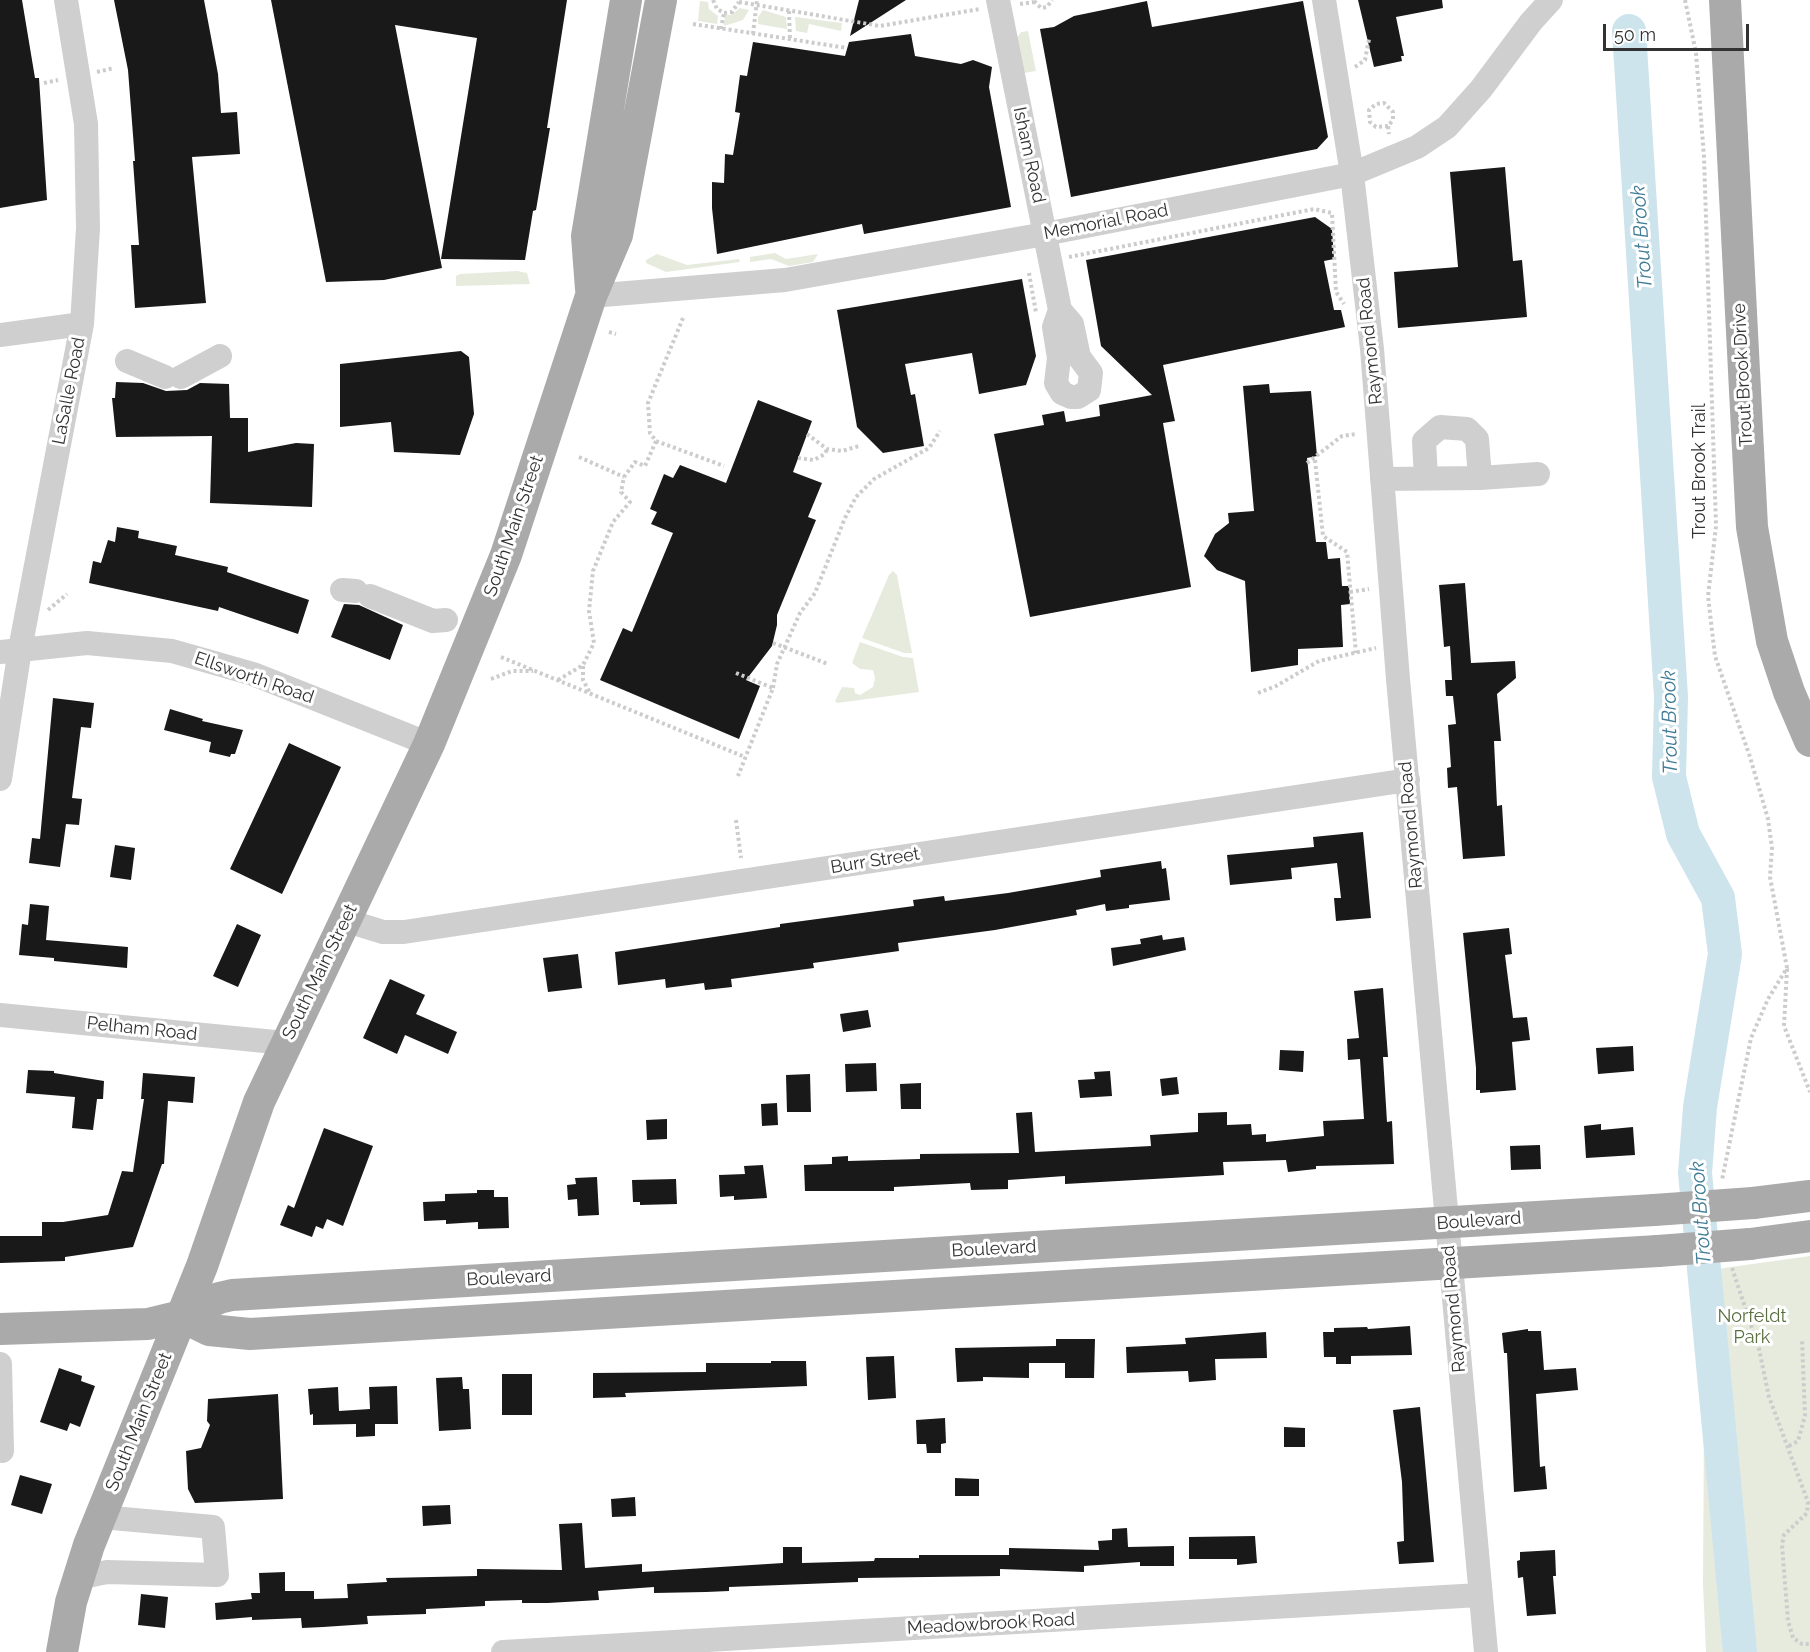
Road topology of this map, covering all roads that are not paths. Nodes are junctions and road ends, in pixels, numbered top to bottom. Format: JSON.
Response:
{"nodes":[{"id":1,"x":66,"y":0,"type":"edge"},
{"id":2,"x":626,"y":0,"type":"edge"},
{"id":3,"x":661,"y":0,"type":"edge"},
{"id":4,"x":1324,"y":0,"type":"edge"},
{"id":5,"x":1551,"y":0,"type":"edge"},
{"id":6,"x":1725,"y":0,"type":"edge"},
{"id":7,"x":998,"y":4,"type":"edge"},
{"id":8,"x":1352,"y":174,"type":"junction"},
{"id":9,"x":1045,"y":234,"type":"junction"},
{"id":10,"x":591,"y":296,"type":"junction"},
{"id":11,"x":1060,"y":310,"type":"dead end"},
{"id":12,"x":82,"y":324,"type":"junction"},
{"id":13,"x":0,"y":335,"type":"edge"},
{"id":14,"x":220,"y":356,"type":"dead end"},
{"id":15,"x":127,"y":361,"type":"dead end"},
{"id":16,"x":1538,"y":474,"type":"dead end"},
{"id":17,"x":1426,"y":478,"type":"junction"},
{"id":18,"x":1480,"y":478,"type":"junction"},
{"id":19,"x":1382,"y":479,"type":"junction"},
{"id":20,"x":356,"y":592,"type":"dead end"},
{"id":21,"x":446,"y":620,"type":"dead end"},
{"id":22,"x":10,"y":651,"type":"edge"},
{"id":23,"x":1810,"y":741,"type":"edge"},
{"id":24,"x":429,"y":744,"type":"junction"},
{"id":25,"x":0,"y":779,"type":"edge"},
{"id":26,"x":1408,"y":780,"type":"junction"},
{"id":27,"x":344,"y":920,"type":"junction"},
{"id":28,"x":0,"y":1015,"type":"edge"},
{"id":29,"x":285,"y":1042,"type":"junction"},
{"id":30,"x":1798,"y":1198,"type":"edge"},
{"id":31,"x":1446,"y":1223,"type":"junction"},
{"id":32,"x":1800,"y":1238,"type":"edge"},
{"id":33,"x":1121,"y":1242,"type":"junction"},
{"id":34,"x":817,"y":1260,"type":"junction"},
{"id":35,"x":1450,"y":1262,"type":"junction"},
{"id":36,"x":510,"y":1278,"type":"junction"},
{"id":37,"x":1124,"y":1282,"type":"junction"},
{"id":38,"x":818,"y":1300,"type":"junction"},
{"id":39,"x":182,"y":1316,"type":"junction"},
{"id":40,"x":511,"y":1319,"type":"junction"},
{"id":41,"x":0,"y":1329,"type":"edge"},
{"id":42,"x":0,"y":1364,"type":"edge"},
{"id":43,"x":2,"y":1451,"type":"dead end"},
{"id":44,"x":101,"y":1517,"type":"junction"},
{"id":45,"x":78,"y":1578,"type":"junction"},
{"id":46,"x":1479,"y":1595,"type":"junction"},
{"id":47,"x":62,"y":1652,"type":"edge"},
{"id":48,"x":503,"y":1652,"type":"edge"},
{"id":49,"x":1486,"y":1652,"type":"edge"}],
"edges":[{"from":1,"to":12,"type":"street","name":"LaSalle Road"},
{"from":2,"to":10,"type":"main road","name":"South Main Street"},
{"from":3,"to":10,"type":"main road","name":"South Main Street"},
{"from":4,"to":8,"type":"street","name":"Raymond Road"},
{"from":5,"to":8,"type":"street","name":"Memorial Road"},
{"from":6,"to":23,"type":"main road","name":"Trout Brook Drive"},
{"from":7,"to":9,"type":"street","name":"Isham Road"},
{"from":8,"to":9,"type":"street","name":"Memorial Road"},
{"from":8,"to":19,"type":"street","name":"Raymond Road"},
{"from":9,"to":10,"type":"street","name":"Memorial Road"},
{"from":9,"to":11,"type":"street","name":"Isham Road"},
{"from":10,"to":24,"type":"main road","name":"South Main Street"},
{"from":12,"to":13,"type":"street"},
{"from":12,"to":22,"type":"street","name":"LaSalle Road"},
{"from":14,"to":15,"type":"street"},
{"from":16,"to":18,"type":"street"},
{"from":17,"to":18,"type":"street"},
{"from":17,"to":18,"type":"street"},
{"from":17,"to":19,"type":"street"},
{"from":19,"to":26,"type":"street","name":"Raymond Road"},
{"from":20,"to":21,"type":"street"},
{"from":22,"to":24,"type":"street","name":"Ellsworth Road"},
{"from":22,"to":25,"type":"street","name":"LaSalle Road"},
{"from":24,"to":27,"type":"main road","name":"South Main Street"},
{"from":26,"to":27,"type":"street","name":"Burr Street"},
{"from":26,"to":31,"type":"street","name":"Raymond Road"},
{"from":27,"to":29,"type":"main road","name":"South Main Street"},
{"from":28,"to":29,"type":"street","name":"Pelham Road"},
{"from":29,"to":39,"type":"main road","name":"South Main Street"},
{"from":30,"to":31,"type":"main road","name":"Boulevard","bridge":true},
{"from":30,"to":32,"type":"main road"},
{"from":31,"to":33,"type":"main road","name":"Boulevard"},
{"from":31,"to":35,"type":"street","name":"Raymond Road"},
{"from":32,"to":35,"type":"main road","bridge":true},
{"from":33,"to":34,"type":"main road","name":"Boulevard"},
{"from":33,"to":37,"type":"main road"},
{"from":34,"to":36,"type":"main road","name":"Boulevard"},
{"from":34,"to":38,"type":"main road"},
{"from":35,"to":37,"type":"main road"},
{"from":35,"to":46,"type":"street","name":"Raymond Road"},
{"from":36,"to":39,"type":"main road","name":"Boulevard"},
{"from":36,"to":40,"type":"main road"},
{"from":37,"to":38,"type":"main road"},
{"from":38,"to":40,"type":"main road"},
{"from":39,"to":40,"type":"main road"},
{"from":39,"to":41,"type":"main road","name":"Boulevard"},
{"from":39,"to":44,"type":"main road","name":"South Main Street"},
{"from":42,"to":43,"type":"street"},
{"from":44,"to":45,"type":"main road","name":"South Main Street"},
{"from":44,"to":45,"type":"street"},
{"from":45,"to":47,"type":"main road","name":"South Main Street"},
{"from":46,"to":48,"type":"street","name":"Meadowbrook Road"},
{"from":46,"to":49,"type":"street","name":"Raymond Road"}]}
